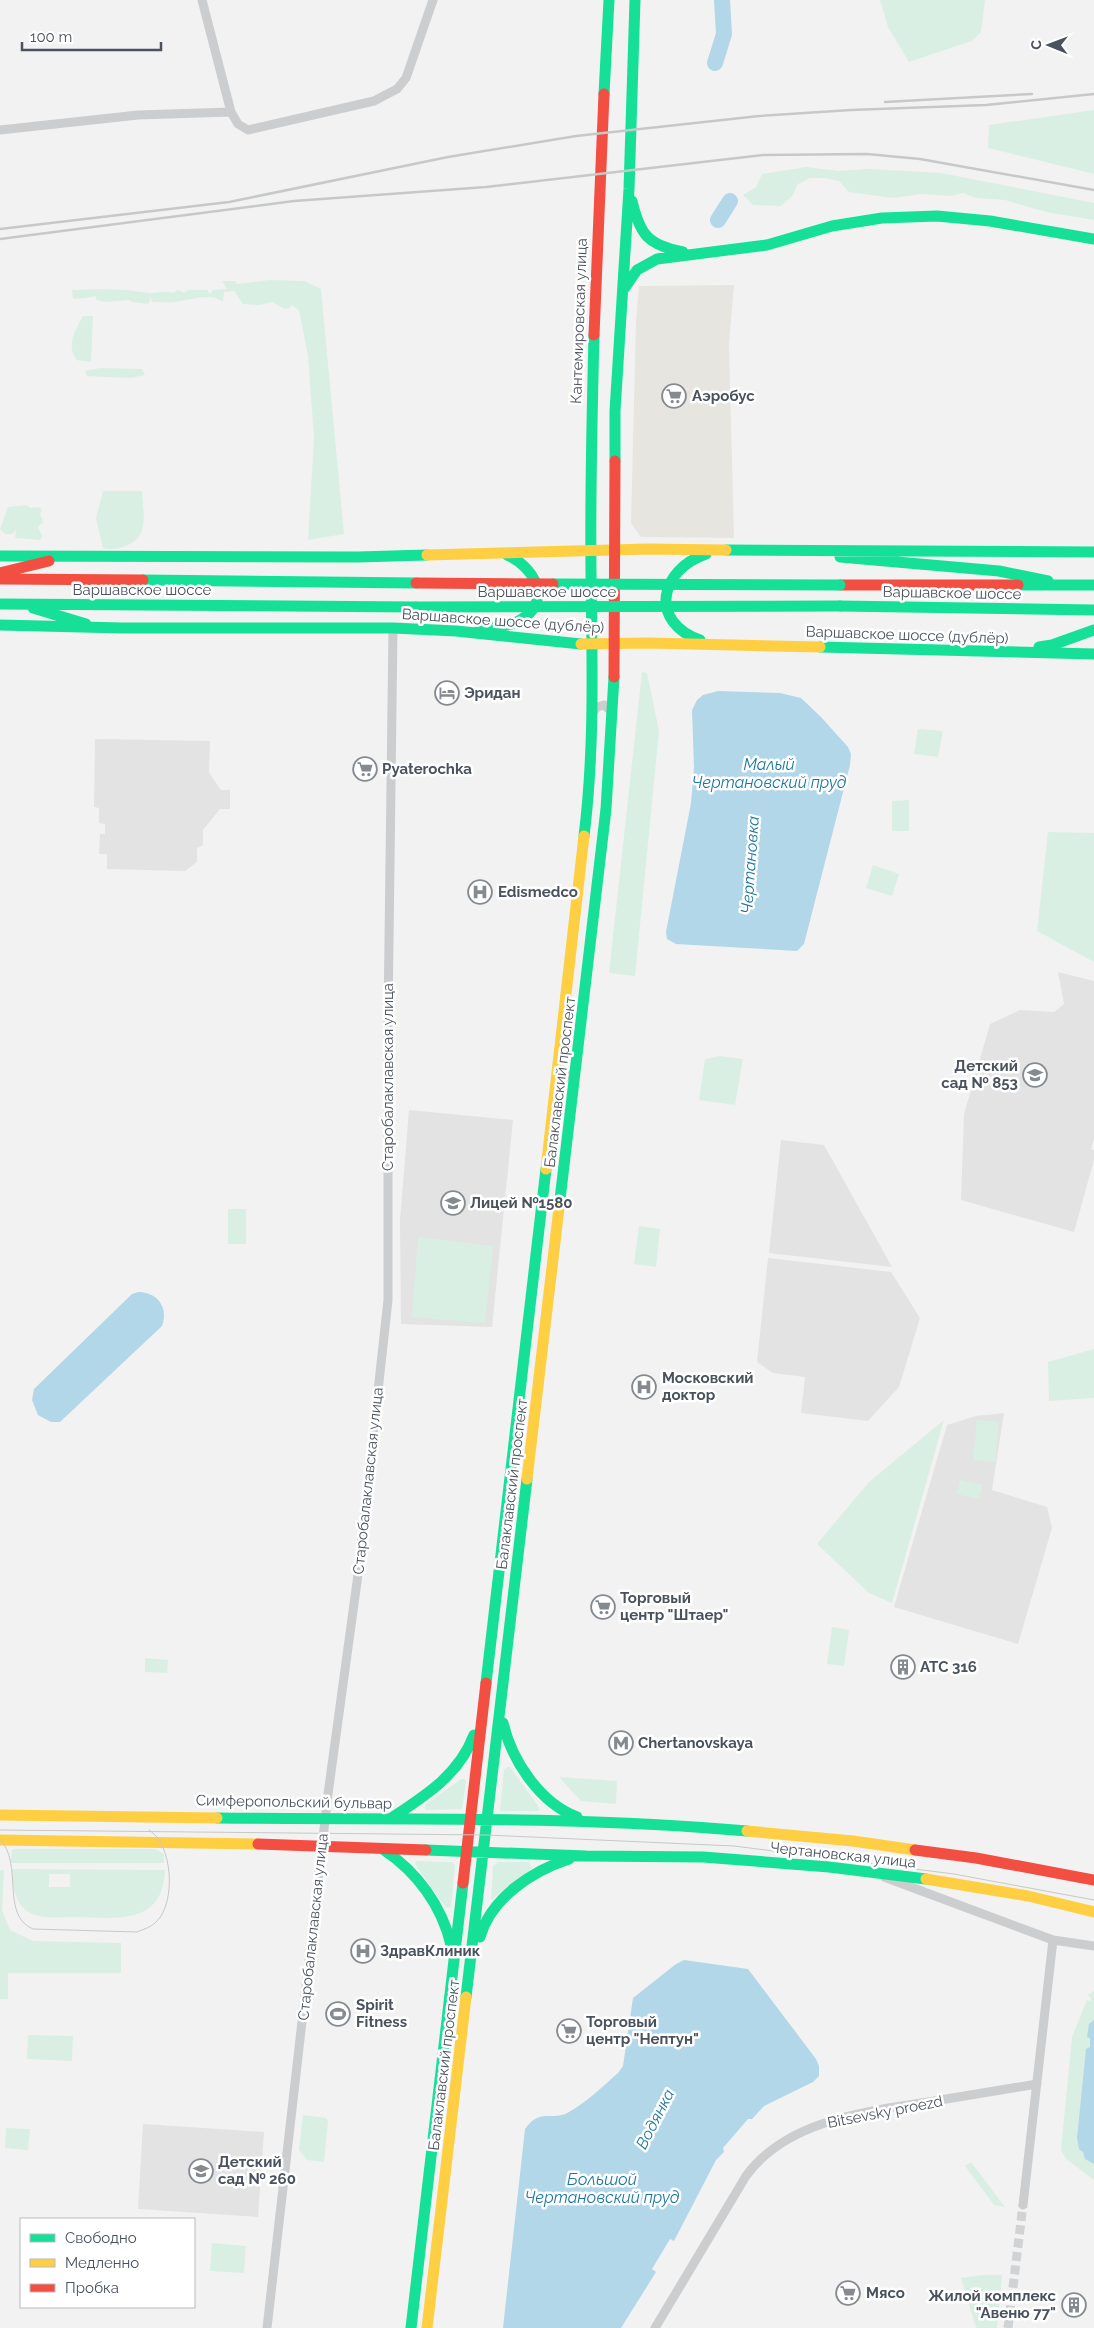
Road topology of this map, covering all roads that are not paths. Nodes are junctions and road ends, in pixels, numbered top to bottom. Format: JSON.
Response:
{"nodes":[{"id":1,"x":202,"y":0,"type":"edge"},
{"id":2,"x":433,"y":0,"type":"edge"},
{"id":3,"x":609,"y":0,"type":"edge"},
{"id":4,"x":635,"y":0,"type":"edge"},
{"id":5,"x":231,"y":112,"type":"junction"},
{"id":6,"x":0,"y":130,"type":"edge"},
{"id":7,"x":629,"y":189,"type":"junction"},
{"id":8,"x":1094,"y":239,"type":"edge"},
{"id":9,"x":693,"y":254,"type":"junction"},
{"id":10,"x":621,"y":304,"type":"junction"},
{"id":11,"x":590,"y":476,"type":"junction"},
{"id":12,"x":614,"y":476,"type":"junction"},
{"id":13,"x":590,"y":549,"type":"junction"},
{"id":14,"x":614,"y":549,"type":"junction"},
{"id":15,"x":768,"y":549,"type":"junction"},
{"id":16,"x":736,"y":550,"type":"junction"},
{"id":17,"x":500,"y":552,"type":"junction"},
{"id":18,"x":1094,"y":552,"type":"edge"},
{"id":19,"x":0,"y":556,"type":"edge"},
{"id":20,"x":76,"y":556,"type":"junction"},
{"id":21,"x":0,"y":573,"type":"edge"},
{"id":22,"x":0,"y":579,"type":"edge"},
{"id":23,"x":1066,"y":585,"type":"junction"},
{"id":24,"x":1094,"y":585,"type":"edge"},
{"id":25,"x":0,"y":604,"type":"edge"},
{"id":26,"x":14,"y":604,"type":"junction"},
{"id":27,"x":1094,"y":610,"type":"edge"},
{"id":28,"x":0,"y":625,"type":"edge"},
{"id":29,"x":98,"y":628,"type":"junction"},
{"id":30,"x":393,"y":628,"type":"junction"},
{"id":31,"x":1094,"y":630,"type":"edge"},
{"id":32,"x":456,"y":631,"type":"junction"},
{"id":33,"x":592,"y":644,"type":"junction"},
{"id":34,"x":615,"y":644,"type":"junction"},
{"id":35,"x":735,"y":645,"type":"junction"},
{"id":36,"x":1010,"y":652,"type":"junction"},
{"id":37,"x":1094,"y":654,"type":"edge"},
{"id":38,"x":591,"y":715,"type":"junction"},
{"id":39,"x":612,"y":718,"type":"junction"},
{"id":40,"x":558,"y":1065,"type":"junction"},
{"id":41,"x":576,"y":1069,"type":"junction"},
{"id":42,"x":531,"y":1298,"type":"junction"},
{"id":43,"x":549,"y":1302,"type":"junction"},
{"id":44,"x":483,"y":1706,"type":"junction"},
{"id":45,"x":501,"y":1708,"type":"junction"},
{"id":46,"x":479,"y":1741,"type":"junction"},
{"id":47,"x":497,"y":1744,"type":"junction"},
{"id":48,"x":0,"y":1815,"type":"edge"},
{"id":49,"x":325,"y":1818,"type":"junction"},
{"id":50,"x":488,"y":1818,"type":"junction"},
{"id":51,"x":390,"y":1819,"type":"junction"},
{"id":52,"x":469,"y":1819,"type":"junction"},
{"id":53,"x":587,"y":1820,"type":"junction"},
{"id":54,"x":477,"y":1830,"type":"junction"},
{"id":55,"x":0,"y":1840,"type":"edge"},
{"id":56,"x":322,"y":1846,"type":"junction"},
{"id":57,"x":382,"y":1848,"type":"junction"},
{"id":58,"x":467,"y":1850,"type":"junction"},
{"id":59,"x":484,"y":1851,"type":"junction"},
{"id":60,"x":586,"y":1856,"type":"junction"},
{"id":61,"x":873,"y":1872,"type":"junction"},
{"id":62,"x":1094,"y":1880,"type":"edge"},
{"id":63,"x":1094,"y":1912,"type":"edge"},
{"id":64,"x":1053,"y":1940,"type":"junction"},
{"id":65,"x":1094,"y":1946,"type":"edge"},
{"id":66,"x":472,"y":1965,"type":"junction"},
{"id":67,"x":451,"y":1978,"type":"junction"},
{"id":68,"x":1037,"y":2084,"type":"junction"},
{"id":69,"x":455,"y":2093,"type":"junction"},
{"id":70,"x":437,"y":2094,"type":"junction"},
{"id":71,"x":1023,"y":2205,"type":"tunnel mouth"},
{"id":72,"x":267,"y":2328,"type":"edge"},
{"id":73,"x":410,"y":2328,"type":"edge"},
{"id":74,"x":427,"y":2328,"type":"edge"},
{"id":75,"x":655,"y":2328,"type":"edge"}],
"edges":[{"from":1,"to":5,"type":"street"},
{"from":2,"to":5,"type":"street"},
{"from":3,"to":11,"type":"main road","name":"Кантемировская улица"},
{"from":4,"to":7,"type":"main road"},
{"from":5,"to":6,"type":"street"},
{"from":7,"to":9,"type":"main road"},
{"from":7,"to":10,"type":"main road"},
{"from":8,"to":9,"type":"main road"},
{"from":9,"to":10,"type":"main road"},
{"from":10,"to":12,"type":"main road"},
{"from":11,"to":12,"type":"main road"},
{"from":11,"to":13,"type":"main road","name":"Кантемировская улица"},
{"from":12,"to":14,"type":"main road"},
{"from":13,"to":14,"type":"main road"},
{"from":13,"to":17,"type":"main road"},
{"from":13,"to":33,"type":"main road","name":"Кантемировская улица"},
{"from":14,"to":16,"type":"main road"},
{"from":14,"to":34,"type":"main road"},
{"from":15,"to":16,"type":"main road"},
{"from":15,"to":18,"type":"main road"},
{"from":15,"to":23,"type":"main road"},
{"from":16,"to":35,"type":"main road"},
{"from":17,"to":20,"type":"main road"},
{"from":17,"to":32,"type":"main road"},
{"from":19,"to":20,"type":"main road"},
{"from":20,"to":21,"type":"main road"},
{"from":22,"to":23,"type":"main road","name":"Варшавское шоссе","bridge":true},
{"from":23,"to":24,"type":"main road","name":"Варшавское шоссе"},
{"from":25,"to":26,"type":"main road","name":"Варшавское шоссе"},
{"from":26,"to":27,"type":"main road","name":"Варшавское шоссе","bridge":true},
{"from":26,"to":29,"type":"main road"},
{"from":28,"to":29,"type":"main road","name":"Варшавское шоссе (дублёр)"},
{"from":29,"to":30,"type":"main road","name":"Варшавское шоссе (дублёр)"},
{"from":30,"to":32,"type":"main road","name":"Варшавское шоссе (дублёр)"},
{"from":30,"to":49,"type":"street","name":"Старобалаклавская улица"},
{"from":31,"to":36,"type":"main road"},
{"from":32,"to":33,"type":"main road","name":"Варшавское шоссе (дублёр)"},
{"from":33,"to":34,"type":"main road","name":"Варшавское шоссе (дублёр)"},
{"from":33,"to":38,"type":"main road","name":"Балаклавский проспект"},
{"from":34,"to":35,"type":"main road","name":"Варшавское шоссе (дублёр)"},
{"from":34,"to":39,"type":"main road","name":"Балаклавский проспект"},
{"from":35,"to":36,"type":"main road","name":"Варшавское шоссе (дублёр)"},
{"from":36,"to":37,"type":"main road","name":"Варшавское шоссе (дублёр)"},
{"from":38,"to":39,"type":"street"},
{"from":38,"to":40,"type":"main road","name":"Балаклавский проспект"},
{"from":39,"to":41,"type":"main road","name":"Балаклавский проспект"},
{"from":40,"to":41,"type":"street"},
{"from":40,"to":42,"type":"main road","name":"Балаклавский проспект"},
{"from":41,"to":43,"type":"main road","name":"Балаклавский проспект"},
{"from":42,"to":43,"type":"street"},
{"from":42,"to":44,"type":"main road","name":"Балаклавский проспект"},
{"from":43,"to":45,"type":"main road","name":"Балаклавский проспект"},
{"from":44,"to":46,"type":"main road","name":"Балаклавский проспект"},
{"from":44,"to":51,"type":"main road"},
{"from":45,"to":47,"type":"main road","name":"Балаклавский проспект"},
{"from":45,"to":53,"type":"main road"},
{"from":46,"to":47,"type":"street"},
{"from":46,"to":52,"type":"main road","name":"Балаклавский проспект"},
{"from":47,"to":50,"type":"main road","name":"Балаклавский проспект"},
{"from":48,"to":49,"type":"main road","name":"Симферопольский бульвар"},
{"from":49,"to":51,"type":"main road","name":"Симферопольский бульвар"},
{"from":49,"to":56,"type":"street","name":"Старобалаклавская улица"},
{"from":50,"to":52,"type":"main road","name":"Симферопольский бульвар"},
{"from":50,"to":53,"type":"main road","name":"Симферопольский бульвар"},
{"from":50,"to":54,"type":"main road"},
{"from":50,"to":59,"type":"main road","name":"Балаклавский проспект"},
{"from":51,"to":52,"type":"main road","name":"Симферопольский бульвар"},
{"from":52,"to":54,"type":"main road"},
{"from":52,"to":58,"type":"main road","name":"Балаклавский проспект"},
{"from":53,"to":62,"type":"main road","name":"Чертановская улица"},
{"from":54,"to":58,"type":"main road"},
{"from":54,"to":59,"type":"main road"},
{"from":55,"to":56,"type":"main road"},
{"from":56,"to":57,"type":"main road"},
{"from":56,"to":72,"type":"street","name":"Старобалаклавская улица"},
{"from":57,"to":58,"type":"main road"},
{"from":57,"to":67,"type":"main road"},
{"from":58,"to":59,"type":"main road"},
{"from":58,"to":67,"type":"main road","name":"Балаклавский проспект"},
{"from":59,"to":60,"type":"main road"},
{"from":59,"to":66,"type":"main road","name":"Балаклавский проспект"},
{"from":60,"to":61,"type":"main road","name":"Чертановская улица"},
{"from":60,"to":66,"type":"main road"},
{"from":61,"to":63,"type":"main road","name":"Чертановская улица"},
{"from":61,"to":64,"type":"street"},
{"from":64,"to":65,"type":"street"},
{"from":64,"to":68,"type":"street"},
{"from":66,"to":69,"type":"main road","name":"Балаклавский проспект"},
{"from":67,"to":70,"type":"main road","name":"Балаклавский проспект"},
{"from":68,"to":71,"type":"street"},
{"from":68,"to":75,"type":"street","name":"Bitsevsky proezd"},
{"from":69,"to":70,"type":"street"},
{"from":69,"to":74,"type":"main road","name":"Балаклавский проспект"},
{"from":70,"to":73,"type":"main road","name":"Балаклавский проспект"}]}
